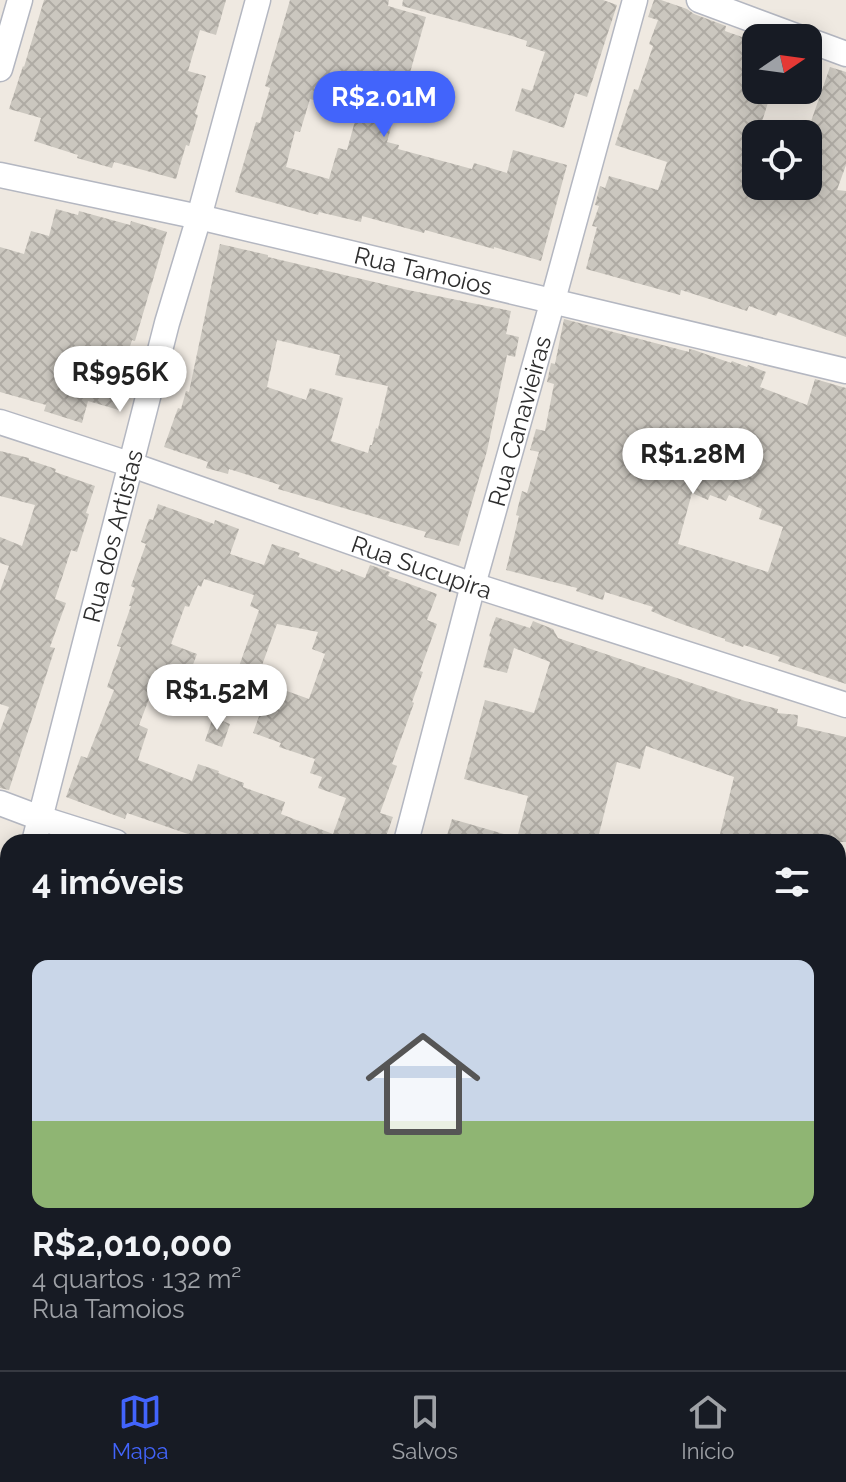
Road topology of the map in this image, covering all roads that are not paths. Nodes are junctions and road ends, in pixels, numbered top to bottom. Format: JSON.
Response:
{"nodes":[{"id":1,"x":20,"y":0,"type":"edge"},
{"id":2,"x":258,"y":0,"type":"edge"},
{"id":3,"x":635,"y":0,"type":"edge"},
{"id":4,"x":699,"y":0,"type":"edge"},
{"id":5,"x":763,"y":24,"type":"edge"},
{"id":6,"x":822,"y":45,"type":"edge"},
{"id":7,"x":846,"y":54,"type":"edge"},
{"id":8,"x":0,"y":69,"type":"edge"},
{"id":9,"x":0,"y":175,"type":"edge"},
{"id":10,"x":199,"y":217,"type":"junction"},
{"id":11,"x":553,"y":300,"type":"junction"},
{"id":12,"x":846,"y":371,"type":"edge"},
{"id":13,"x":0,"y":422,"type":"edge"},
{"id":14,"x":132,"y":465,"type":"junction"},
{"id":15,"x":473,"y":585,"type":"junction"},
{"id":16,"x":846,"y":705,"type":"edge"},
{"id":17,"x":0,"y":803,"type":"edge"},
{"id":18,"x":37,"y":830,"type":"edge"},
{"id":19,"x":63,"y":834,"type":"edge"},
{"id":20,"x":408,"y":834,"type":"edge"}],
"edges":[{"from":1,"to":8,"type":"street"},
{"from":2,"to":10,"type":"street","name":"Rua dos Artistas"},
{"from":3,"to":11,"type":"street","name":"Rua Canavieiras"},
{"from":4,"to":5,"type":"street"},
{"from":6,"to":7,"type":"street"},
{"from":9,"to":10,"type":"street","name":"Rua Tamoios"},
{"from":10,"to":11,"type":"street","name":"Rua Tamoios"},
{"from":10,"to":14,"type":"street","name":"Rua dos Artistas"},
{"from":11,"to":12,"type":"street","name":"Rua Tamoios"},
{"from":11,"to":15,"type":"street","name":"Rua Canavieiras"},
{"from":13,"to":14,"type":"street","name":"Rua Sucupira"},
{"from":14,"to":15,"type":"street","name":"Rua Sucupira"},
{"from":14,"to":18,"type":"street","name":"Rua dos Artistas"},
{"from":15,"to":16,"type":"street","name":"Rua Sucupira"},
{"from":15,"to":20,"type":"street","name":"Rua Canavieiras"},
{"from":17,"to":18,"type":"street"},
{"from":18,"to":19,"type":"street"}]}
